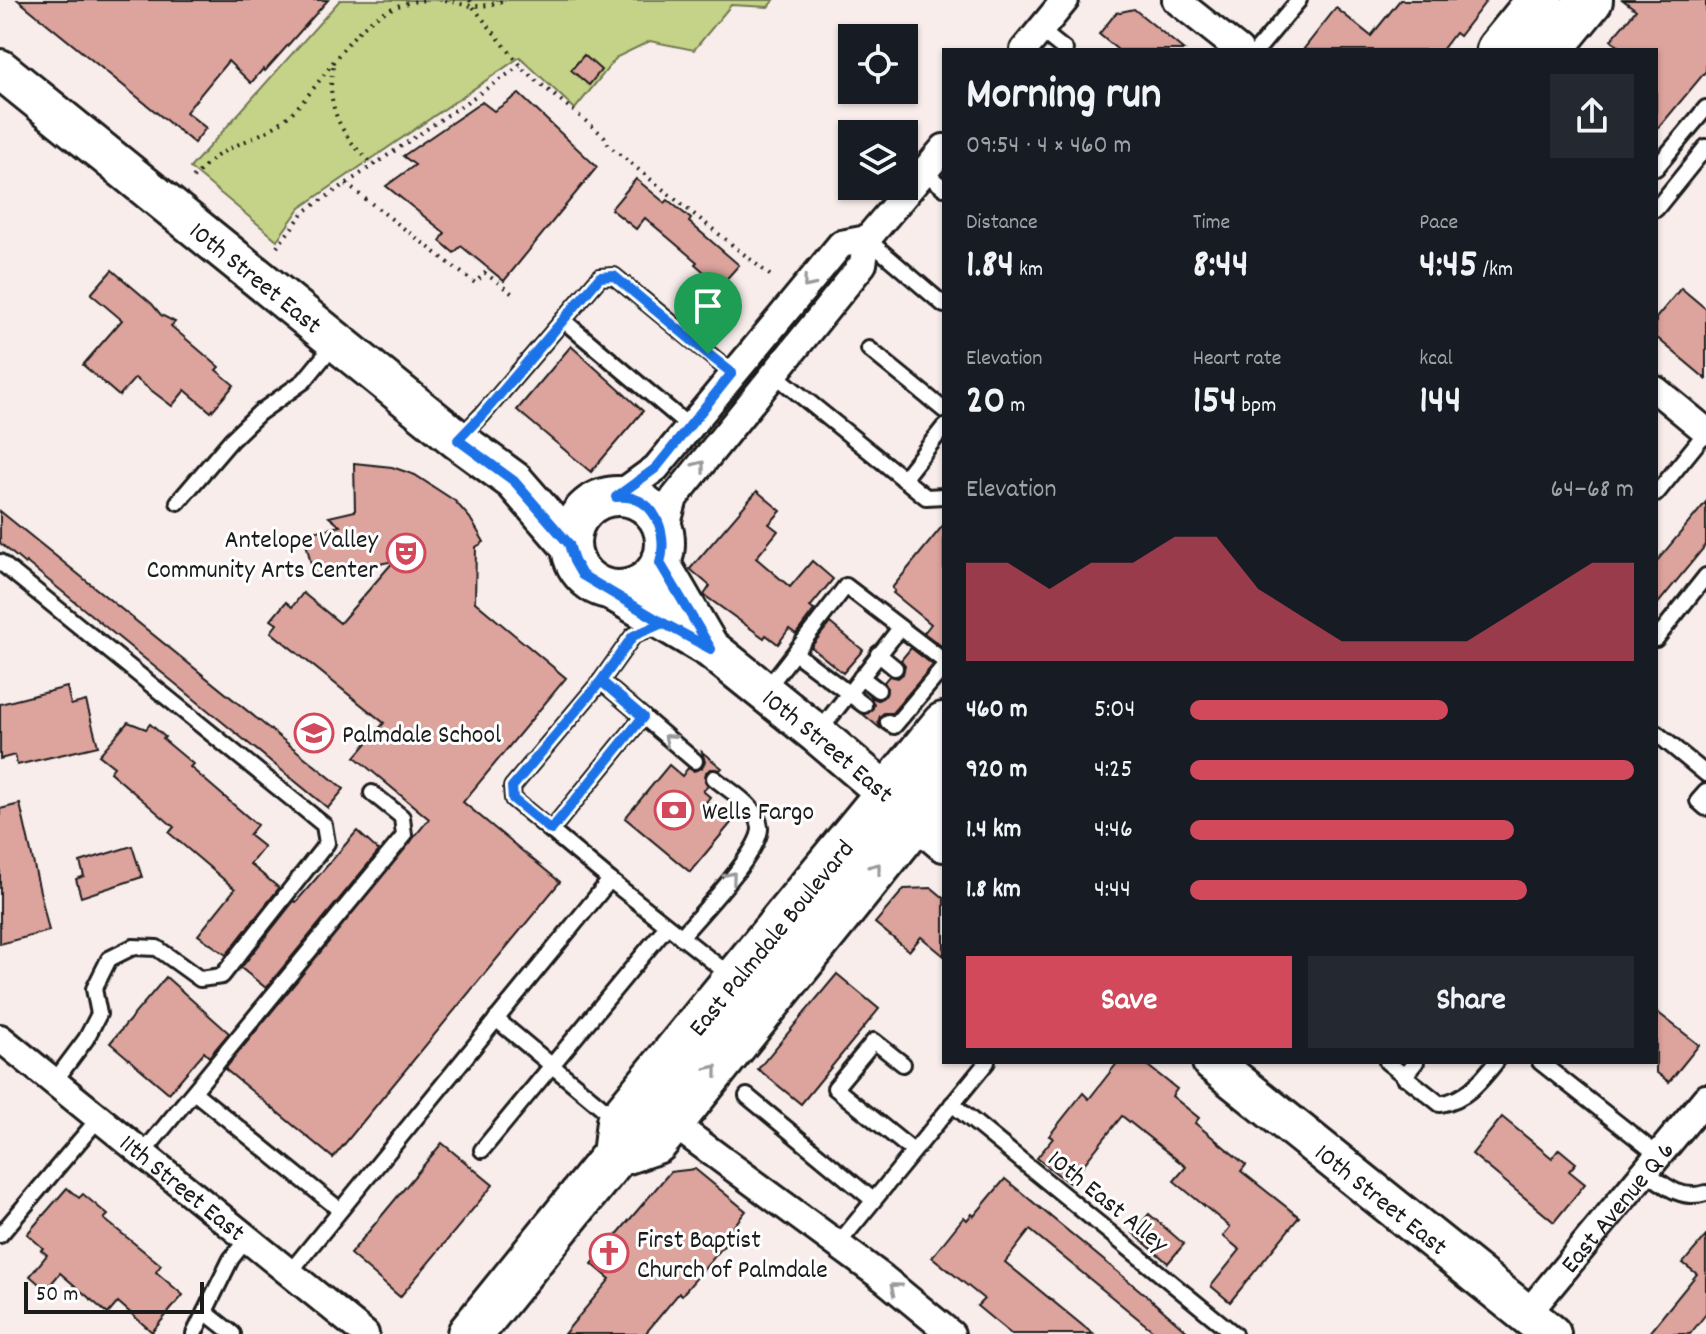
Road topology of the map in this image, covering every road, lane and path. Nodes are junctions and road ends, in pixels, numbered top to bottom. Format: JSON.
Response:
{"nodes":[{"id":1,"x":425,"y":0,"type":"edge"},
{"id":2,"x":445,"y":0,"type":"edge"},
{"id":3,"x":470,"y":0,"type":"edge"},
{"id":4,"x":505,"y":0,"type":"edge"},
{"id":5,"x":1065,"y":0,"type":"edge"},
{"id":6,"x":1176,"y":0,"type":"edge"},
{"id":7,"x":1299,"y":0,"type":"edge"},
{"id":8,"x":1540,"y":0,"type":"edge"},
{"id":9,"x":1590,"y":0,"type":"edge"},
{"id":10,"x":473,"y":7,"type":"junction"},
{"id":11,"x":1032,"y":40,"type":"edge"},
{"id":12,"x":1058,"y":48,"type":"edge"},
{"id":13,"x":1236,"y":48,"type":"edge"},
{"id":14,"x":1259,"y":48,"type":"edge"},
{"id":15,"x":1501,"y":48,"type":"edge"},
{"id":16,"x":1551,"y":48,"type":"edge"},
{"id":17,"x":333,"y":62,"type":"junction"},
{"id":18,"x":520,"y":66,"type":"junction"},
{"id":19,"x":0,"y":69,"type":"edge"},
{"id":20,"x":1706,"y":108,"type":"edge"},
{"id":21,"x":1706,"y":147,"type":"edge"},
{"id":22,"x":942,"y":154,"type":"edge"},
{"id":23,"x":374,"y":165,"type":"junction"},
{"id":24,"x":1658,"y":166,"type":"edge"},
{"id":25,"x":193,"y":178,"type":"dead end"},
{"id":26,"x":934,"y":180,"type":"edge"},
{"id":27,"x":346,"y":184,"type":"junction"},
{"id":28,"x":1658,"y":207,"type":"edge"},
{"id":29,"x":867,"y":239,"type":"junction"},
{"id":30,"x":277,"y":247,"type":"dead end"},
{"id":31,"x":771,"y":276,"type":"dead end"},
{"id":32,"x":514,"y":295,"type":"dead end"},
{"id":33,"x":942,"y":303,"type":"edge"},
{"id":34,"x":563,"y":320,"type":"junction"},
{"id":35,"x":337,"y":342,"type":"junction"},
{"id":36,"x":869,"y":349,"type":"dead end"},
{"id":37,"x":732,"y":373,"type":"junction"},
{"id":38,"x":773,"y":373,"type":"junction"},
{"id":39,"x":1658,"y":392,"type":"edge"},
{"id":40,"x":942,"y":408,"type":"edge"},
{"id":41,"x":690,"y":427,"type":"junction"},
{"id":42,"x":942,"y":430,"type":"edge"},
{"id":43,"x":1706,"y":432,"type":"edge"},
{"id":44,"x":458,"y":440,"type":"junction"},
{"id":45,"x":903,"y":479,"type":"junction"},
{"id":46,"x":514,"y":481,"type":"junction"},
{"id":47,"x":1658,"y":492,"type":"edge"},
{"id":48,"x":942,"y":496,"type":"edge"},
{"id":49,"x":604,"y":500,"type":"junction"},
{"id":50,"x":178,"y":502,"type":"dead end"},
{"id":51,"x":569,"y":544,"type":"junction"},
{"id":52,"x":662,"y":548,"type":"junction"},
{"id":53,"x":0,"y":562,"type":"edge"},
{"id":54,"x":1706,"y":576,"type":"edge"},
{"id":55,"x":611,"y":590,"type":"junction"},
{"id":56,"x":663,"y":623,"type":"junction"},
{"id":57,"x":900,"y":628,"type":"junction"},
{"id":58,"x":1658,"y":636,"type":"edge"},
{"id":59,"x":711,"y":649,"type":"junction"},
{"id":60,"x":795,"y":653,"type":"junction"},
{"id":61,"x":878,"y":654,"type":"junction"},
{"id":62,"x":942,"y":662,"type":"edge"},
{"id":63,"x":895,"y":668,"type":"dead end"},
{"id":64,"x":942,"y":668,"type":"edge"},
{"id":65,"x":861,"y":677,"type":"junction"},
{"id":66,"x":601,"y":681,"type":"junction"},
{"id":67,"x":878,"y":690,"type":"dead end"},
{"id":68,"x":765,"y":691,"type":"junction"},
{"id":69,"x":846,"y":693,"type":"junction"},
{"id":70,"x":864,"y":705,"type":"dead end"},
{"id":71,"x":922,"y":709,"type":"edge"},
{"id":72,"x":643,"y":717,"type":"junction"},
{"id":73,"x":888,"y":722,"type":"dead end"},
{"id":74,"x":817,"y":734,"type":"junction"},
{"id":75,"x":1658,"y":735,"type":"edge"},
{"id":76,"x":695,"y":761,"type":"dead end"},
{"id":77,"x":1706,"y":774,"type":"edge"},
{"id":78,"x":714,"y":778,"type":"dead end"},
{"id":79,"x":942,"y":786,"type":"edge"},
{"id":80,"x":1706,"y":792,"type":"edge"},
{"id":81,"x":372,"y":793,"type":"dead end"},
{"id":82,"x":1706,"y":808,"type":"edge"},
{"id":83,"x":915,"y":817,"type":"edge"},
{"id":84,"x":551,"y":830,"type":"junction"},
{"id":85,"x":610,"y":880,"type":"junction"},
{"id":86,"x":667,"y":926,"type":"junction"},
{"id":87,"x":681,"y":937,"type":"junction"},
{"id":88,"x":735,"y":979,"type":"junction"},
{"id":89,"x":496,"y":1019,"type":"junction"},
{"id":90,"x":0,"y":1038,"type":"edge"},
{"id":91,"x":552,"y":1063,"type":"junction"},
{"id":92,"x":903,"y":1064,"type":"dead end"},
{"id":93,"x":985,"y":1064,"type":"edge"},
{"id":94,"x":1214,"y":1064,"type":"edge"},
{"id":95,"x":1389,"y":1064,"type":"edge"},
{"id":96,"x":1414,"y":1064,"type":"edge"},
{"id":97,"x":1494,"y":1064,"type":"edge"},
{"id":98,"x":1542,"y":1064,"type":"edge"},
{"id":99,"x":1404,"y":1077,"type":"junction"},
{"id":100,"x":54,"y":1082,"type":"junction"},
{"id":101,"x":194,"y":1092,"type":"junction"},
{"id":102,"x":747,"y":1096,"type":"dead end"},
{"id":103,"x":952,"y":1104,"type":"junction"},
{"id":104,"x":1701,"y":1114,"type":"edge"},
{"id":105,"x":99,"y":1118,"type":"junction"},
{"id":106,"x":671,"y":1122,"type":"junction"},
{"id":107,"x":617,"y":1138,"type":"junction"},
{"id":108,"x":482,"y":1150,"type":"dead end"},
{"id":109,"x":913,"y":1151,"type":"junction"},
{"id":110,"x":143,"y":1153,"type":"junction"},
{"id":111,"x":1652,"y":1163,"type":"junction"},
{"id":112,"x":1706,"y":1193,"type":"edge"},
{"id":113,"x":873,"y":1200,"type":"junction"},
{"id":114,"x":340,"y":1210,"type":"junction"},
{"id":115,"x":0,"y":1235,"type":"edge"},
{"id":116,"x":247,"y":1239,"type":"junction"},
{"id":117,"x":838,"y":1244,"type":"junction"},
{"id":118,"x":290,"y":1272,"type":"junction"},
{"id":119,"x":205,"y":1312,"type":"junction"},
{"id":120,"x":1539,"y":1324,"type":"edge"},
{"id":121,"x":194,"y":1334,"type":"edge"},
{"id":122,"x":233,"y":1334,"type":"edge"},
{"id":123,"x":365,"y":1334,"type":"edge"},
{"id":124,"x":470,"y":1334,"type":"edge"},
{"id":125,"x":951,"y":1334,"type":"edge"},
{"id":126,"x":1234,"y":1334,"type":"edge"}],
"edges":[{"from":1,"to":17,"type":"path"},
{"from":2,"to":10,"type":"path"},
{"from":3,"to":10,"type":"path"},
{"from":4,"to":10,"type":"path"},
{"from":5,"to":11,"type":"street"},
{"from":6,"to":13,"type":"street"},
{"from":7,"to":14,"type":"lane"},
{"from":8,"to":15,"type":"highway"},
{"from":9,"to":16,"type":"highway"},
{"from":10,"to":18,"type":"path"},
{"from":11,"to":12,"type":"lane"},
{"from":17,"to":23,"type":"path"},
{"from":17,"to":25,"type":"path"},
{"from":18,"to":23,"type":"path"},
{"from":18,"to":31,"type":"path"},
{"from":19,"to":35,"type":"main road","name":"10th Street East"},
{"from":20,"to":24,"type":"lane"},
{"from":21,"to":28,"type":"lane"},
{"from":22,"to":26,"type":"street"},
{"from":23,"to":27,"type":"path"},
{"from":26,"to":29,"type":"street"},
{"from":27,"to":30,"type":"path"},
{"from":27,"to":32,"type":"path"},
{"from":29,"to":33,"type":"lane"},
{"from":29,"to":37,"type":"street","one_way":true},
{"from":29,"to":38,"type":"street"},
{"from":34,"to":37,"type":"lane"},
{"from":34,"to":41,"type":"lane"},
{"from":34,"to":44,"type":"lane"},
{"from":35,"to":44,"type":"main road","name":"10th Street East"},
{"from":35,"to":50,"type":"lane"},
{"from":36,"to":40,"type":"lane"},
{"from":37,"to":41,"type":"street"},
{"from":38,"to":45,"type":"lane"},
{"from":52,"to":38,"type":"street","one_way":true},
{"from":39,"to":43,"type":"street"},
{"from":41,"to":49,"type":"street"},
{"from":42,"to":45,"type":"lane"},
{"from":43,"to":47,"type":"lane"},
{"from":44,"to":46,"type":"main road","name":"10th Street East"},
{"from":45,"to":48,"type":"lane"},
{"from":46,"to":49,"type":"main road","name":"10th Street East"},
{"from":46,"to":51,"type":"main road","name":"10th Street East"},
{"from":49,"to":51,"type":"main road"},
{"from":49,"to":52,"type":"main road"},
{"from":51,"to":55,"type":"main road"},
{"from":52,"to":55,"type":"main road"},
{"from":52,"to":59,"type":"main road","name":"10th Street East"},
{"from":53,"to":100,"type":"lane"},
{"from":54,"to":58,"type":"lane"},
{"from":55,"to":56,"type":"main road","name":"10th Street East"},
{"from":56,"to":59,"type":"main road","name":"10th Street East"},
{"from":56,"to":66,"type":"lane"},
{"from":57,"to":60,"type":"lane"},
{"from":57,"to":61,"type":"lane"},
{"from":57,"to":62,"type":"lane"},
{"from":59,"to":68,"type":"main road","name":"10th Street East"},
{"from":60,"to":68,"type":"lane"},
{"from":60,"to":69,"type":"lane"},
{"from":61,"to":63,"type":"lane"},
{"from":61,"to":65,"type":"lane"},
{"from":64,"to":71,"type":"lane"},
{"from":65,"to":67,"type":"lane"},
{"from":65,"to":69,"type":"lane"},
{"from":66,"to":72,"type":"lane"},
{"from":66,"to":84,"type":"lane"},
{"from":68,"to":74,"type":"main road","name":"10th Street East"},
{"from":69,"to":70,"type":"lane"},
{"from":69,"to":74,"type":"lane"},
{"from":71,"to":73,"type":"lane"},
{"from":71,"to":83,"type":"highway","name":"East Palmdale Boulevard"},
{"from":76,"to":72,"type":"lane","one_way":true},
{"from":72,"to":84,"type":"lane"},
{"from":74,"to":83,"type":"main road","name":"10th Street East"},
{"from":75,"to":77,"type":"lane"},
{"from":87,"to":78,"type":"lane","one_way":true},
{"from":79,"to":83,"type":"highway","name":"East Palmdale Boulevard"},
{"from":80,"to":82,"type":"lane"},
{"from":81,"to":101,"type":"lane"},
{"from":83,"to":88,"type":"highway","name":"East Palmdale Boulevard"},
{"from":106,"to":83,"type":"highway","name":"East Palmdale Boulevard","one_way":true},
{"from":84,"to":85,"type":"lane"},
{"from":85,"to":86,"type":"lane"},
{"from":85,"to":89,"type":"lane"},
{"from":86,"to":87,"type":"lane"},
{"from":86,"to":91,"type":"lane"},
{"from":87,"to":88,"type":"lane"},
{"from":88,"to":107,"type":"highway","name":"East Palmdale Boulevard"},
{"from":89,"to":91,"type":"lane"},
{"from":89,"to":114,"type":"lane"},
{"from":90,"to":100,"type":"street","name":"11th Street East"},
{"from":91,"to":107,"type":"lane"},
{"from":91,"to":108,"type":"lane"},
{"from":92,"to":109,"type":"lane"},
{"from":93,"to":103,"type":"lane"},
{"from":94,"to":120,"type":"main road","name":"10th Street East"},
{"from":95,"to":99,"type":"lane"},
{"from":96,"to":99,"type":"lane"},
{"from":97,"to":99,"type":"lane"},
{"from":98,"to":111,"type":"lane"},
{"from":100,"to":105,"type":"street","name":"11th Street East"},
{"from":101,"to":110,"type":"lane"},
{"from":101,"to":114,"type":"lane"},
{"from":102,"to":113,"type":"lane"},
{"from":103,"to":109,"type":"lane"},
{"from":103,"to":126,"type":"lane","name":"10th East Alley"},
{"from":104,"to":111,"type":"street","name":"East Avenue Q 6"},
{"from":105,"to":110,"type":"street","name":"11th Street East"},
{"from":105,"to":115,"type":"lane"},
{"from":106,"to":107,"type":"highway","name":"East Palmdale Boulevard"},
{"from":106,"to":117,"type":"street"},
{"from":107,"to":124,"type":"highway","name":"East Palmdale Boulevard"},
{"from":109,"to":113,"type":"lane"},
{"from":110,"to":116,"type":"street","name":"11th Street East"},
{"from":111,"to":112,"type":"lane"},
{"from":111,"to":120,"type":"street","name":"East Avenue Q 6"},
{"from":113,"to":117,"type":"lane"},
{"from":114,"to":118,"type":"lane"},
{"from":116,"to":118,"type":"street","name":"11th Street East"},
{"from":116,"to":119,"type":"lane"},
{"from":125,"to":117,"type":"street","one_way":true},
{"from":118,"to":123,"type":"street","name":"11th Street East"},
{"from":119,"to":121,"type":"lane"},
{"from":119,"to":122,"type":"lane"}]}
